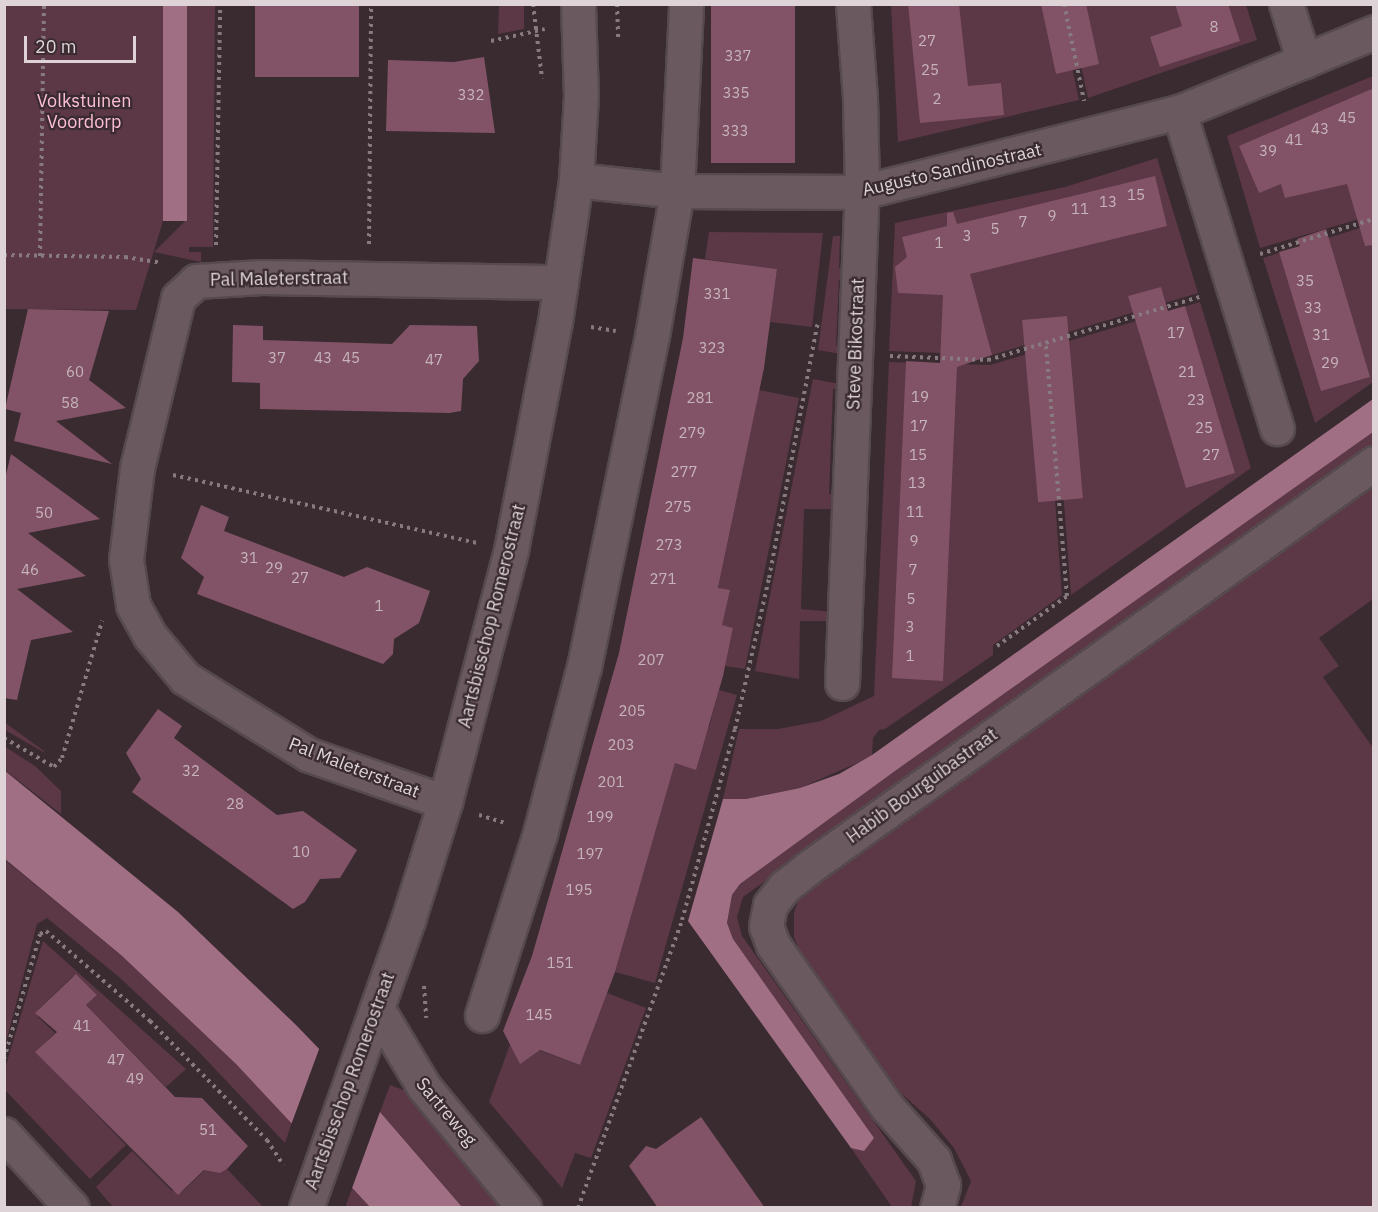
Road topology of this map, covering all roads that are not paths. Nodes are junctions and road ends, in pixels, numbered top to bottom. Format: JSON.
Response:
{"nodes":[{"id":1,"x":578,"y":4,"type":"edge"},
{"id":2,"x":686,"y":4,"type":"edge"},
{"id":3,"x":853,"y":4,"type":"edge"},
{"id":4,"x":1286,"y":4,"type":"edge"},
{"id":5,"x":1374,"y":32,"type":"edge"},
{"id":6,"x":1304,"y":61,"type":"junction"},
{"id":7,"x":1179,"y":112,"type":"junction"},
{"id":8,"x":576,"y":180,"type":"junction"},
{"id":9,"x":677,"y":190,"type":"junction"},
{"id":10,"x":862,"y":192,"type":"junction"},
{"id":11,"x":561,"y":282,"type":"junction"},
{"id":12,"x":1277,"y":428,"type":"dead end"},
{"id":13,"x":1374,"y":463,"type":"edge"},
{"id":14,"x":842,"y":683,"type":"dead end"},
{"id":15,"x":445,"y":802,"type":"junction"},
{"id":16,"x":378,"y":1010,"type":"junction"},
{"id":17,"x":482,"y":1015,"type":"dead end"},
{"id":18,"x":4,"y":1134,"type":"edge"},
{"id":19,"x":309,"y":1195,"type":"edge"},
{"id":20,"x":72,"y":1208,"type":"edge"},
{"id":21,"x":524,"y":1208,"type":"edge"},
{"id":22,"x":937,"y":1208,"type":"edge"}],
"edges":[{"from":1,"to":8,"type":"street","name":"Aartsbisschop Romerostraat"},
{"from":2,"to":9,"type":"street"},
{"from":3,"to":10,"type":"street","name":"Steve Bikostraat"},
{"from":4,"to":6,"type":"street"},
{"from":5,"to":6,"type":"street","name":"Augusto Sandinostraat"},
{"from":6,"to":7,"type":"street","name":"Augusto Sandinostraat"},
{"from":7,"to":10,"type":"street","name":"Augusto Sandinostraat"},
{"from":7,"to":12,"type":"street"},
{"from":8,"to":9,"type":"street","name":"Augusto Sandinostraat"},
{"from":8,"to":11,"type":"street","name":"Aartsbisschop Romerostraat"},
{"from":9,"to":10,"type":"street","name":"Augusto Sandinostraat"},
{"from":9,"to":17,"type":"street"},
{"from":10,"to":14,"type":"street","name":"Steve Bikostraat"},
{"from":11,"to":15,"type":"street","name":"Aartsbisschop Romerostraat"},
{"from":11,"to":15,"type":"street","name":"Pal Maleterstraat"},
{"from":13,"to":22,"type":"street","name":"Habib Bourguibastraat"},
{"from":15,"to":16,"type":"street","name":"Aartsbisschop Romerostraat"},
{"from":16,"to":19,"type":"street","name":"Aartsbisschop Romerostraat"},
{"from":16,"to":21,"type":"street","name":"Sartreweg"},
{"from":18,"to":20,"type":"street"}]}
